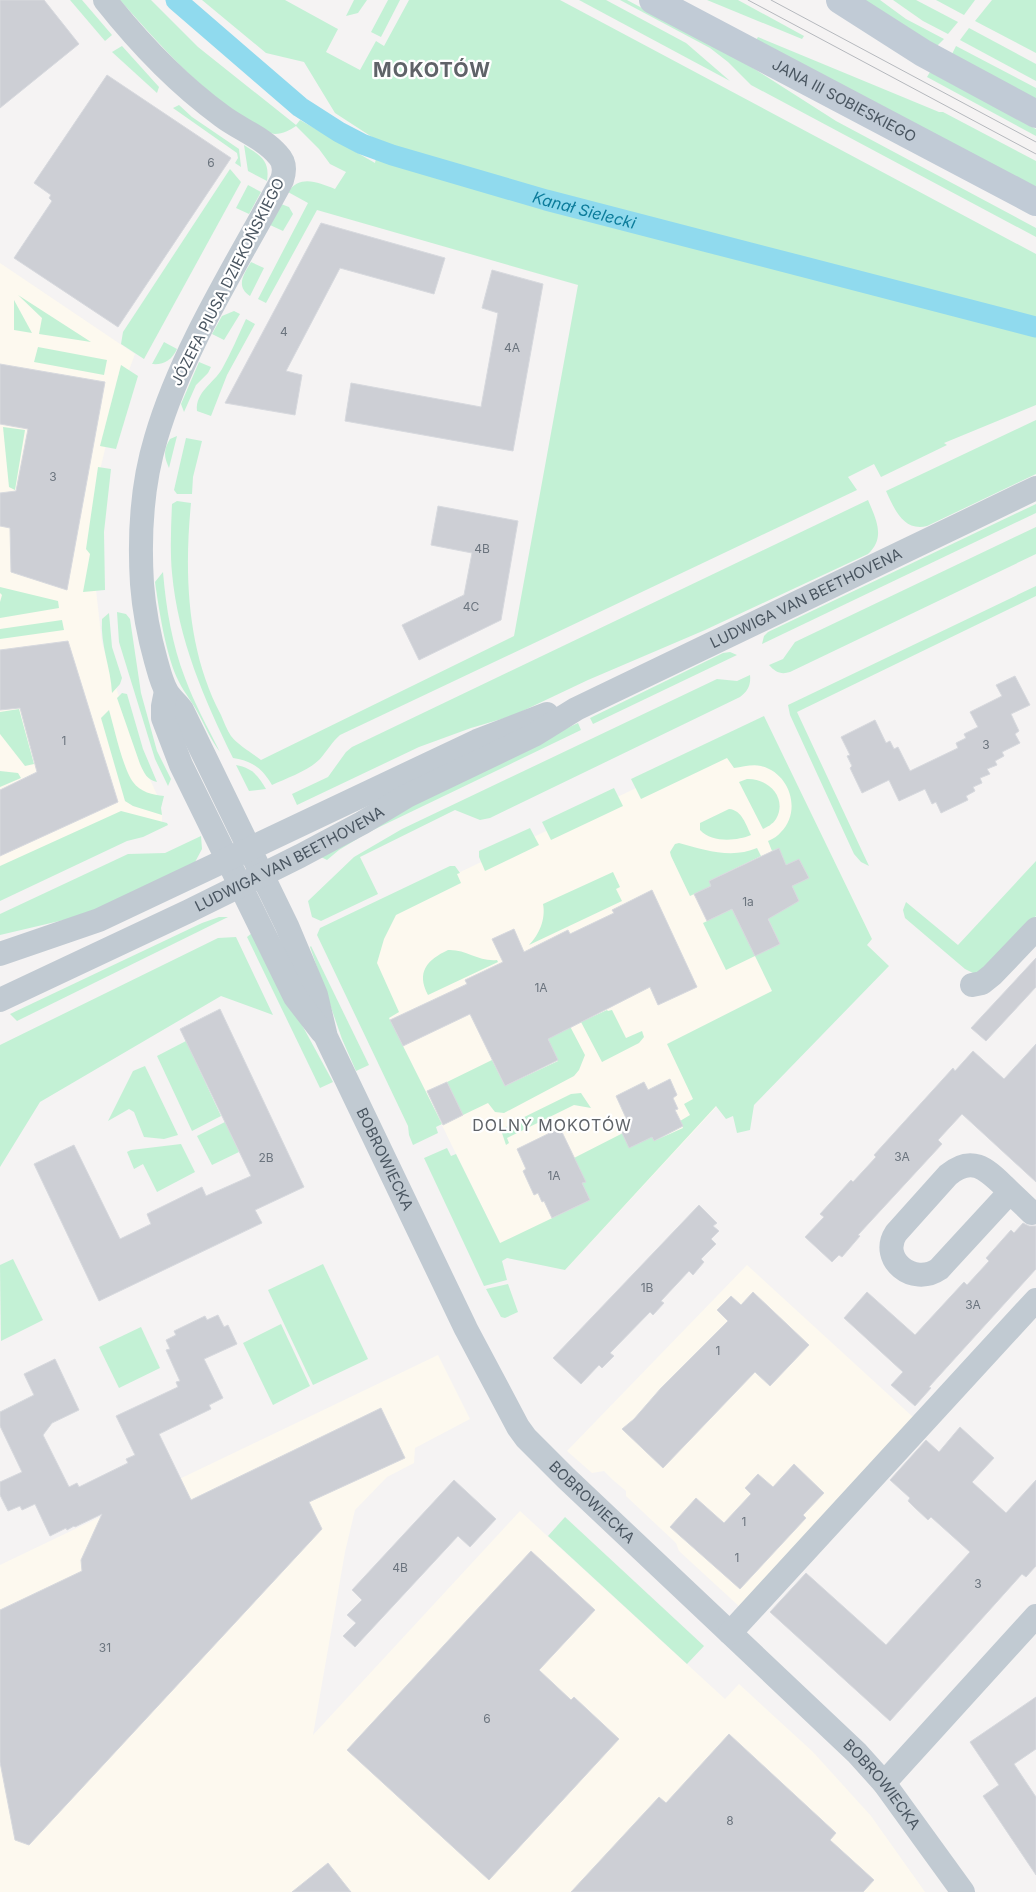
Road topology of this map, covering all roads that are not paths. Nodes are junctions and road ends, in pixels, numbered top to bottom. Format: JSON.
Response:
{"nodes":[{"id":1,"x":105,"y":0,"type":"edge"},
{"id":2,"x":653,"y":0,"type":"edge"},
{"id":3,"x":840,"y":0,"type":"edge"},
{"id":4,"x":1036,"y":114,"type":"edge"},
{"id":5,"x":1036,"y":202,"type":"edge"},
{"id":6,"x":1036,"y":488,"type":"edge"},
{"id":7,"x":166,"y":692,"type":"junction"},
{"id":8,"x":576,"y":709,"type":"junction"},
{"id":9,"x":251,"y":848,"type":"junction"},
{"id":10,"x":227,"y":859,"type":"junction"},
{"id":11,"x":263,"y":874,"type":"junction"},
{"id":12,"x":240,"y":886,"type":"junction"},
{"id":13,"x":1036,"y":929,"type":"edge"},
{"id":14,"x":0,"y":954,"type":"edge"},
{"id":15,"x":972,"y":985,"type":"dead end"},
{"id":16,"x":0,"y":1000,"type":"edge"},
{"id":17,"x":326,"y":1038,"type":"junction"},
{"id":18,"x":1010,"y":1192,"type":"junction"},
{"id":19,"x":1032,"y":1213,"type":"dead end"},
{"id":20,"x":1036,"y":1300,"type":"edge"},
{"id":21,"x":1036,"y":1616,"type":"edge"},
{"id":22,"x":730,"y":1633,"type":"junction"},
{"id":23,"x":884,"y":1783,"type":"junction"},
{"id":24,"x":963,"y":1892,"type":"edge"}],
"edges":[{"from":1,"to":7,"type":"street","name":"JÓZEFA PIUSA DZIEKOŃSKIEGO"},
{"from":2,"to":5,"type":"main road","name":"JANA III SOBIESKIEGO"},
{"from":3,"to":4,"type":"main road"},
{"from":6,"to":8,"type":"street","name":"LUDWIGA VAN BEETHOVENA"},
{"from":7,"to":9,"type":"street","name":"JÓZEFA PIUSA DZIEKOŃSKIEGO"},
{"from":7,"to":10,"type":"street","name":"JÓZEFA PIUSA DZIEKOŃSKIEGO"},
{"from":8,"to":9,"type":"street","name":"LUDWIGA VAN BEETHOVENA"},
{"from":8,"to":11,"type":"street","name":"LUDWIGA VAN BEETHOVENA"},
{"from":9,"to":10,"type":"street","name":"LUDWIGA VAN BEETHOVENA"},
{"from":9,"to":11,"type":"street","name":"JÓZEFA PIUSA DZIEKOŃSKIEGO"},
{"from":10,"to":12,"type":"street","name":"JÓZEFA PIUSA DZIEKOŃSKIEGO"},
{"from":10,"to":14,"type":"street","name":"LUDWIGA VAN BEETHOVENA"},
{"from":11,"to":12,"type":"street","name":"LUDWIGA VAN BEETHOVENA"},
{"from":11,"to":17,"type":"street","name":"BOBROWIECKA"},
{"from":12,"to":16,"type":"street","name":"LUDWIGA VAN BEETHOVENA"},
{"from":12,"to":17,"type":"street","name":"BOBROWIECKA"},
{"from":13,"to":15,"type":"street"},
{"from":17,"to":22,"type":"street","name":"BOBROWIECKA"},
{"from":18,"to":18,"type":"street"},
{"from":18,"to":19,"type":"street"},
{"from":20,"to":22,"type":"street"},
{"from":21,"to":23,"type":"street"},
{"from":22,"to":23,"type":"street","name":"BOBROWIECKA"},
{"from":23,"to":24,"type":"street","name":"BOBROWIECKA"}]}
